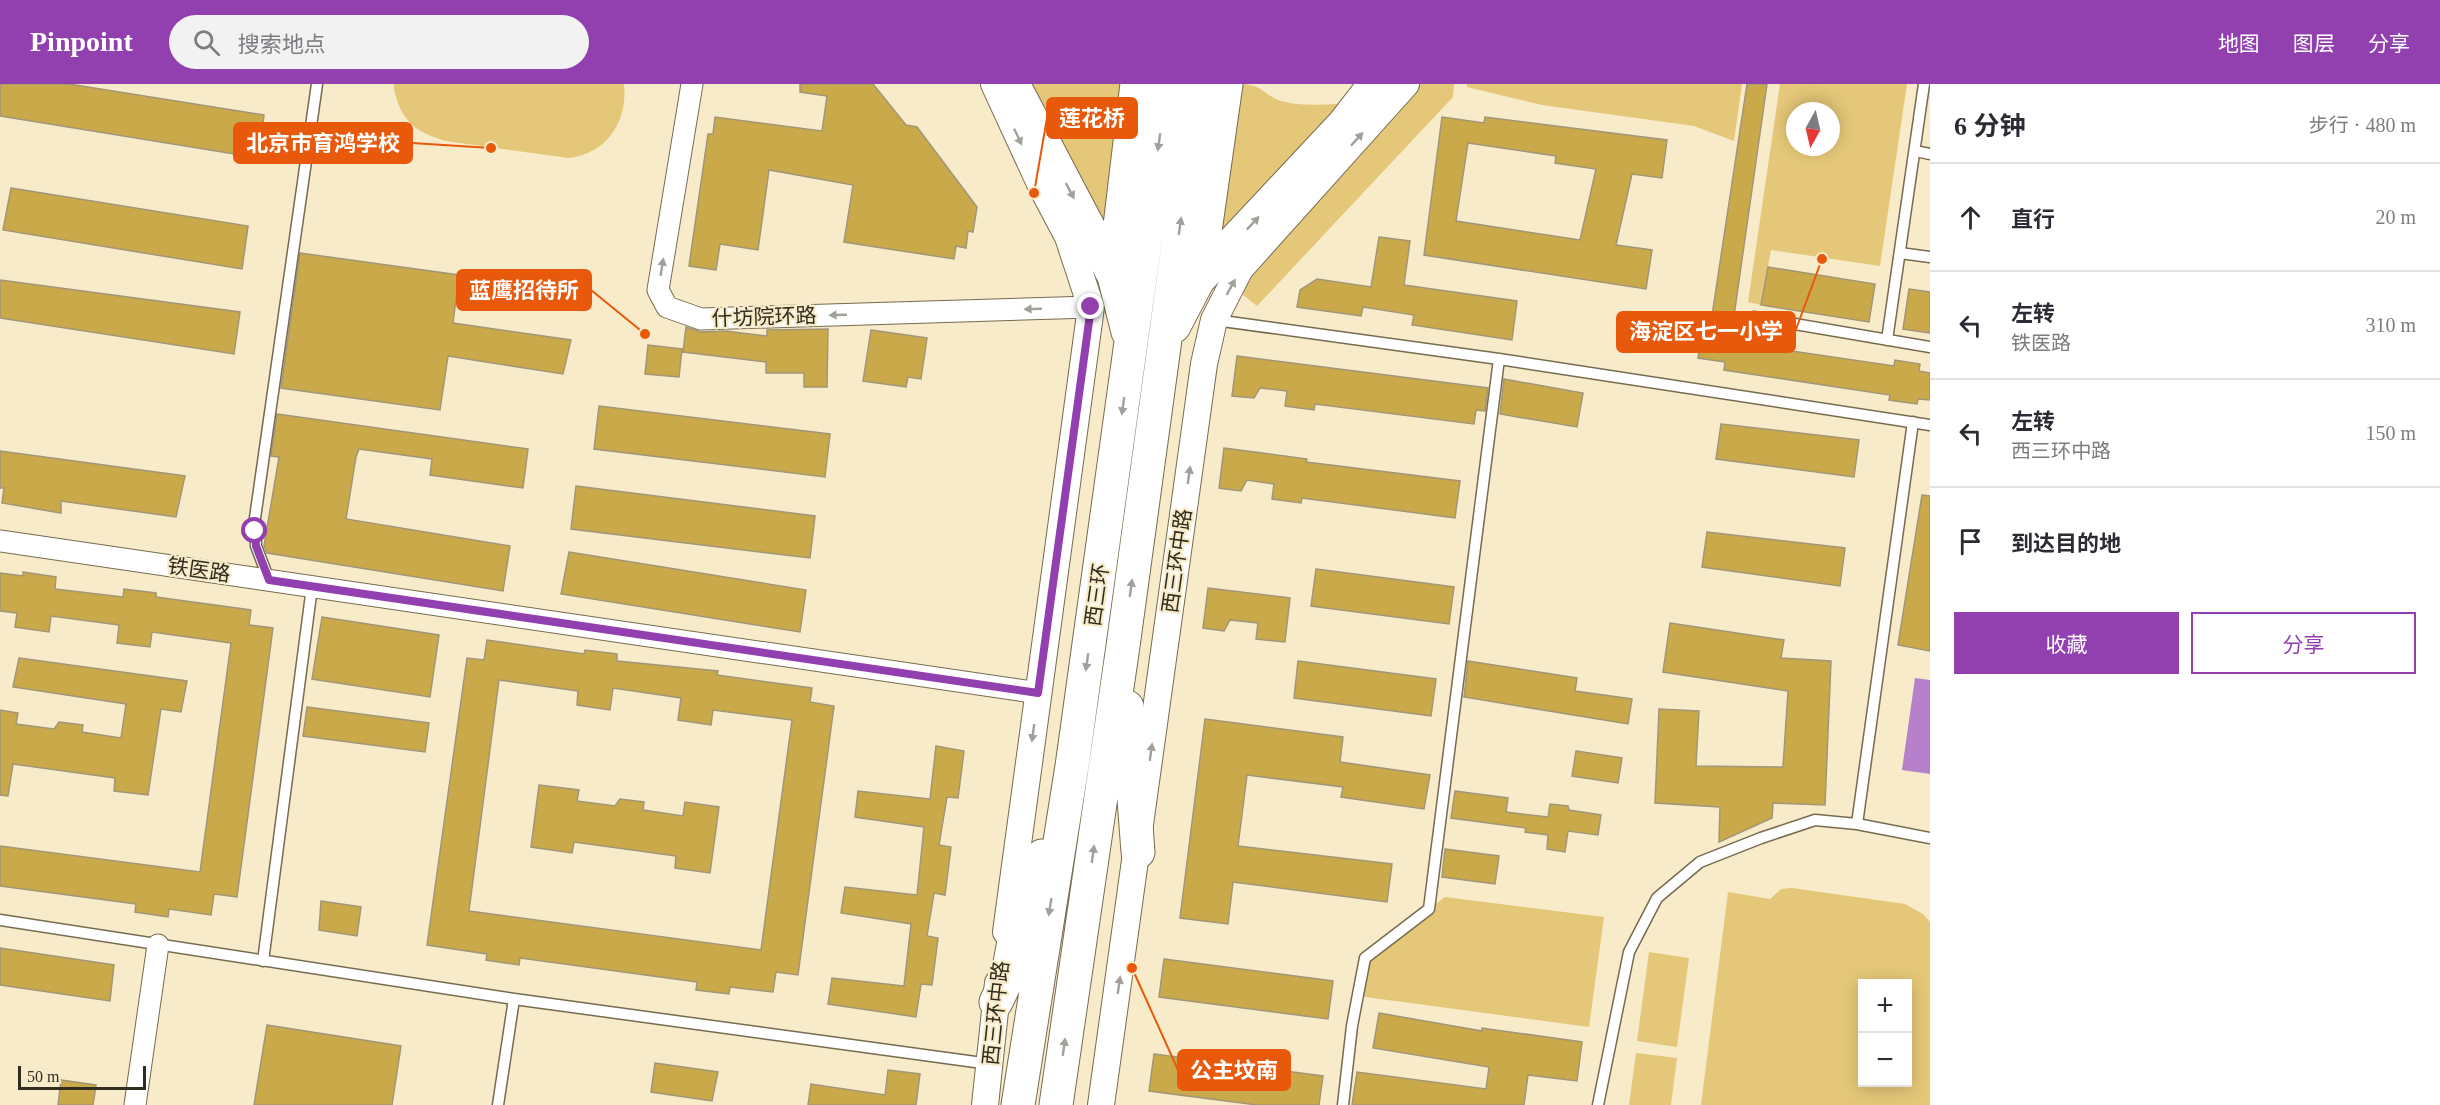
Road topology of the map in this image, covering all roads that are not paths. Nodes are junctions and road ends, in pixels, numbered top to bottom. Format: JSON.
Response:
{"nodes":[{"id":1,"x":317,"y":84,"type":"edge"},
{"id":2,"x":692,"y":84,"type":"edge"},
{"id":3,"x":994,"y":84,"type":"edge"},
{"id":4,"x":1013,"y":84,"type":"edge"},
{"id":5,"x":1137,"y":84,"type":"edge"},
{"id":6,"x":1167,"y":84,"type":"edge"},
{"id":7,"x":1200,"y":84,"type":"edge"},
{"id":8,"x":1226,"y":84,"type":"edge"},
{"id":9,"x":1375,"y":84,"type":"edge"},
{"id":10,"x":1406,"y":84,"type":"edge"},
{"id":11,"x":1924,"y":84,"type":"edge"},
{"id":12,"x":1915,"y":151,"type":"junction"},
{"id":13,"x":1930,"y":154,"type":"edge"},
{"id":14,"x":1900,"y":253,"type":"junction"},
{"id":15,"x":1930,"y":257,"type":"edge"},
{"id":16,"x":1114,"y":276,"type":"junction"},
{"id":17,"x":1198,"y":280,"type":"junction"},
{"id":18,"x":1091,"y":307,"type":"junction"},
{"id":19,"x":1754,"y":317,"type":"dead end"},
{"id":20,"x":1214,"y":320,"type":"junction"},
{"id":21,"x":1887,"y":340,"type":"junction"},
{"id":22,"x":1164,"y":346,"type":"junction"},
{"id":23,"x":1930,"y":347,"type":"edge"},
{"id":24,"x":1132,"y":349,"type":"junction"},
{"id":25,"x":1499,"y":359,"type":"junction"},
{"id":26,"x":1913,"y":422,"type":"junction"},
{"id":27,"x":1930,"y":425,"type":"edge"},
{"id":28,"x":0,"y":541,"type":"edge"},
{"id":29,"x":269,"y":580,"type":"junction"},
{"id":30,"x":312,"y":587,"type":"junction"},
{"id":31,"x":1123,"y":646,"type":"junction"},
{"id":32,"x":1038,"y":693,"type":"junction"},
{"id":33,"x":1072,"y":766,"type":"junction"},
{"id":34,"x":1857,"y":824,"type":"junction"},
{"id":35,"x":1930,"y":838,"type":"edge"},
{"id":36,"x":1138,"y":852,"type":"junction"},
{"id":37,"x":0,"y":920,"type":"edge"},
{"id":38,"x":158,"y":945,"type":"junction"},
{"id":39,"x":263,"y":961,"type":"junction"},
{"id":40,"x":514,"y":999,"type":"junction"},
{"id":41,"x":996,"y":1002,"type":"junction"},
{"id":42,"x":991,"y":1064,"type":"junction"},
{"id":43,"x":135,"y":1105,"type":"edge"},
{"id":44,"x":498,"y":1105,"type":"edge"},
{"id":45,"x":984,"y":1105,"type":"edge"},
{"id":46,"x":1018,"y":1105,"type":"edge"},
{"id":47,"x":1056,"y":1105,"type":"edge"},
{"id":48,"x":1101,"y":1105,"type":"edge"},
{"id":49,"x":1343,"y":1105,"type":"edge"},
{"id":50,"x":1598,"y":1105,"type":"edge"}],
"edges":[{"from":1,"to":29,"type":"lane"},
{"from":18,"to":2,"type":"street","name":"什坊院环路","one_way":true},
{"from":3,"to":18,"type":"street","name":"西三环中路","one_way":true},
{"from":4,"to":16,"type":"highway","one_way":true},
{"from":5,"to":16,"type":"highway"},
{"from":6,"to":24,"type":"highway","name":"西三环","one_way":true},
{"from":22,"to":7,"type":"highway","name":"西三环","one_way":true},
{"from":8,"to":17,"type":"highway"},
{"from":17,"to":9,"type":"highway","one_way":true},
{"from":20,"to":10,"type":"street","name":"西三环中路","one_way":true},
{"from":11,"to":12,"type":"lane"},
{"from":12,"to":13,"type":"lane"},
{"from":12,"to":14,"type":"lane"},
{"from":14,"to":15,"type":"lane"},
{"from":14,"to":21,"type":"lane"},
{"from":16,"to":24,"type":"highway"},
{"from":17,"to":22,"type":"highway"},
{"from":18,"to":32,"type":"street","name":"西三环中路"},
{"from":19,"to":21,"type":"lane"},
{"from":20,"to":25,"type":"lane"},
{"from":36,"to":20,"type":"street","name":"西三环中路","one_way":true},
{"from":21,"to":23,"type":"lane"},
{"from":31,"to":22,"type":"highway","name":"西三环","one_way":true},
{"from":24,"to":33,"type":"highway","name":"西三环","one_way":true},
{"from":25,"to":26,"type":"lane"},
{"from":25,"to":49,"type":"lane"},
{"from":26,"to":27,"type":"lane"},
{"from":26,"to":34,"type":"lane"},
{"from":28,"to":29,"type":"street","name":"铁医路"},
{"from":29,"to":30,"type":"street","name":"铁医路"},
{"from":30,"to":32,"type":"street","name":"铁医路"},
{"from":30,"to":39,"type":"lane"},
{"from":31,"to":36,"type":"highway"},
{"from":47,"to":31,"type":"highway","name":"西三环","one_way":true},
{"from":32,"to":41,"type":"street","name":"西三环中路","one_way":true},
{"from":33,"to":41,"type":"highway"},
{"from":33,"to":46,"type":"highway","name":"西三环","one_way":true},
{"from":34,"to":35,"type":"lane"},
{"from":34,"to":50,"type":"lane"},
{"from":48,"to":36,"type":"street","name":"西三环中路","one_way":true},
{"from":37,"to":38,"type":"lane"},
{"from":38,"to":39,"type":"lane"},
{"from":38,"to":43,"type":"street"},
{"from":39,"to":40,"type":"lane"},
{"from":40,"to":42,"type":"lane"},
{"from":40,"to":44,"type":"lane"},
{"from":41,"to":42,"type":"street","name":"西三环中路"},
{"from":42,"to":45,"type":"street","name":"西三环中路"}]}
